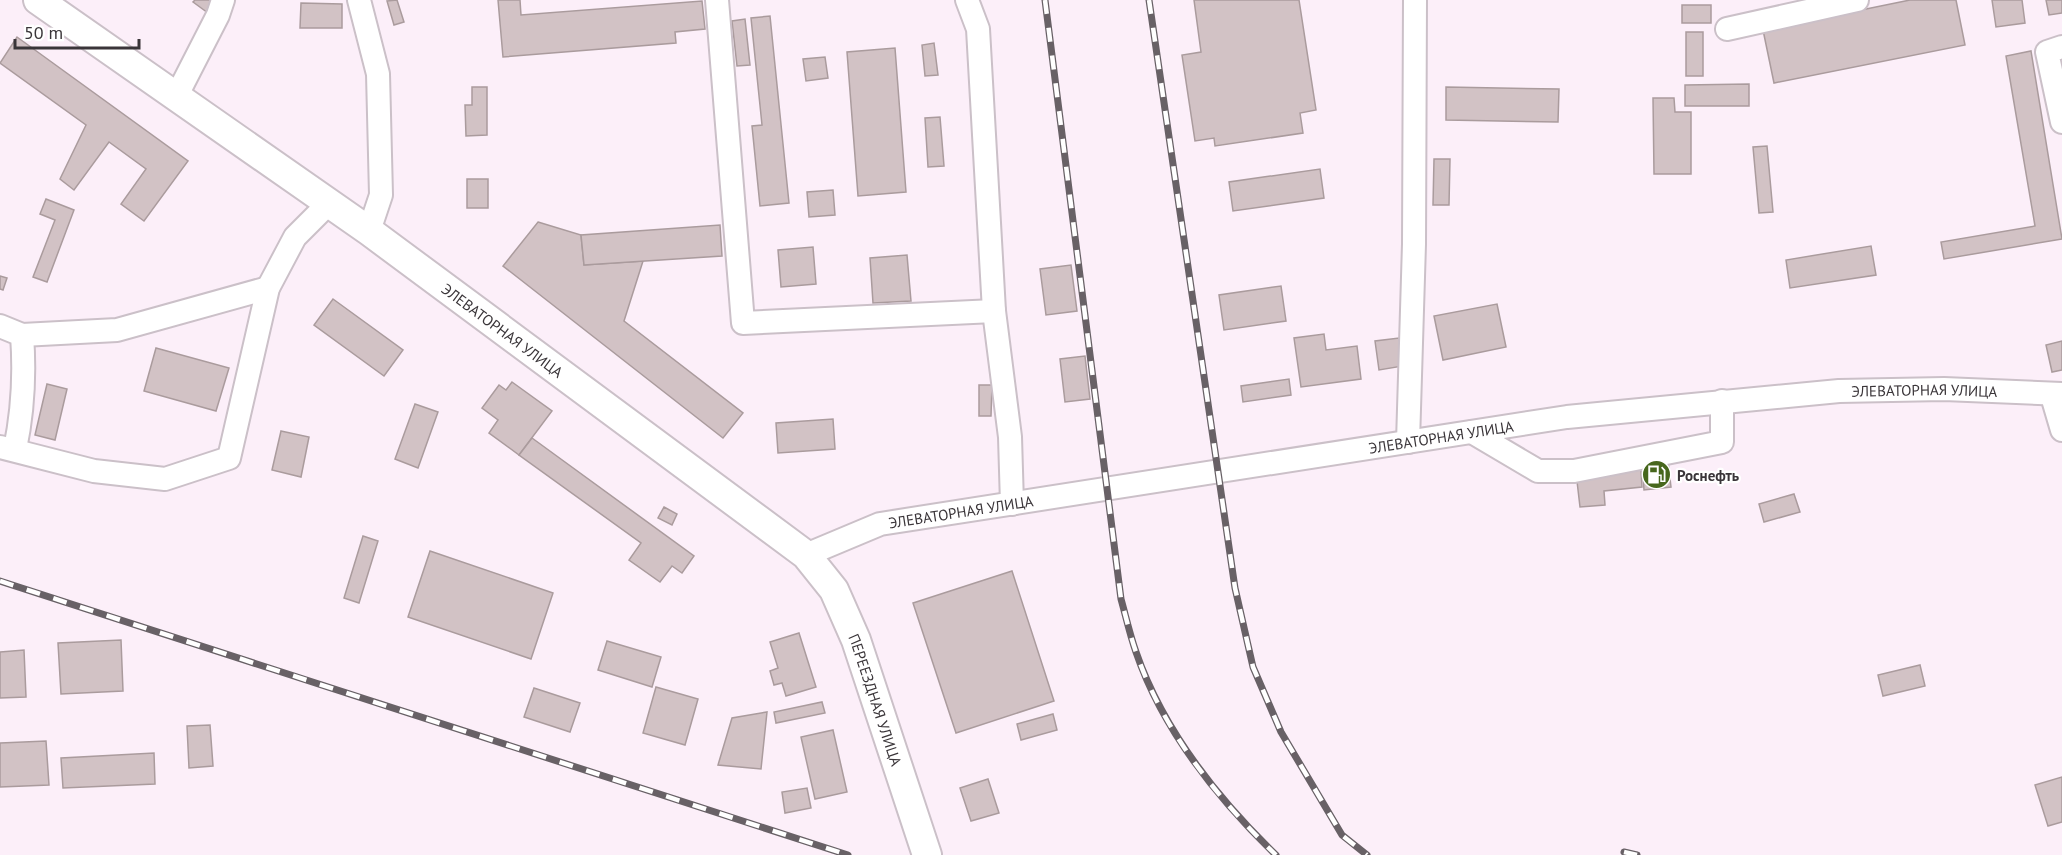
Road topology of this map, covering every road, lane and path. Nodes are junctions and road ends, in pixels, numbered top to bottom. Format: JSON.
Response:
{"nodes":[{"id":1,"x":38,"y":0,"type":"edge"},
{"id":2,"x":223,"y":0,"type":"edge"},
{"id":3,"x":359,"y":0,"type":"edge"},
{"id":4,"x":717,"y":0,"type":"edge"},
{"id":5,"x":967,"y":0,"type":"edge"},
{"id":6,"x":1415,"y":0,"type":"edge"},
{"id":7,"x":1857,"y":0,"type":"edge"},
{"id":8,"x":1727,"y":28,"type":"dead end"},
{"id":9,"x":2055,"y":49,"type":"edge"},
{"id":10,"x":177,"y":97,"type":"junction"},
{"id":11,"x":2062,"y":122,"type":"edge"},
{"id":12,"x":329,"y":203,"type":"junction"},
{"id":13,"x":369,"y":231,"type":"junction"},
{"id":14,"x":268,"y":288,"type":"junction"},
{"id":15,"x":994,"y":311,"type":"junction"},
{"id":16,"x":0,"y":326,"type":"edge"},
{"id":17,"x":22,"y":335,"type":"junction"},
{"id":18,"x":2057,"y":395,"type":"edge"},
{"id":19,"x":1722,"y":401,"type":"junction"},
{"id":20,"x":2062,"y":430,"type":"edge"},
{"id":21,"x":1472,"y":432,"type":"junction"},
{"id":22,"x":1408,"y":442,"type":"junction"},
{"id":23,"x":7,"y":448,"type":"edge"},
{"id":24,"x":1012,"y":504,"type":"junction"},
{"id":25,"x":806,"y":555,"type":"junction"},
{"id":26,"x":927,"y":855,"type":"edge"}],
"edges":[{"from":1,"to":10,"type":"main road","name":"ЭЛЕВАТОРНАЯ УЛИЦА"},
{"from":2,"to":10,"type":"street"},
{"from":3,"to":13,"type":"street"},
{"from":4,"to":15,"type":"street"},
{"from":5,"to":15,"type":"street"},
{"from":6,"to":22,"type":"street"},
{"from":7,"to":8,"type":"street"},
{"from":9,"to":11,"type":"street"},
{"from":10,"to":12,"type":"main road","name":"ЭЛЕВАТОРНАЯ УЛИЦА"},
{"from":12,"to":13,"type":"main road","name":"ЭЛЕВАТОРНАЯ УЛИЦА"},
{"from":12,"to":14,"type":"street"},
{"from":13,"to":25,"type":"main road","name":"ЭЛЕВАТОРНАЯ УЛИЦА"},
{"from":14,"to":17,"type":"street"},
{"from":14,"to":23,"type":"street"},
{"from":15,"to":24,"type":"street"},
{"from":16,"to":17,"type":"street"},
{"from":17,"to":23,"type":"street"},
{"from":18,"to":19,"type":"street","name":"ЭЛЕВАТОРНАЯ УЛИЦА"},
{"from":18,"to":20,"type":"street"},
{"from":19,"to":21,"type":"street","name":"ЭЛЕВАТОРНАЯ УЛИЦА"},
{"from":19,"to":21,"type":"street"},
{"from":21,"to":22,"type":"street","name":"ЭЛЕВАТОРНАЯ УЛИЦА"},
{"from":22,"to":24,"type":"street","name":"ЭЛЕВАТОРНАЯ УЛИЦА"},
{"from":24,"to":25,"type":"street","name":"ЭЛЕВАТОРНАЯ УЛИЦА"},
{"from":25,"to":26,"type":"main road","name":"ПЕРЕЕЗДНАЯ УЛИЦА"}]}
